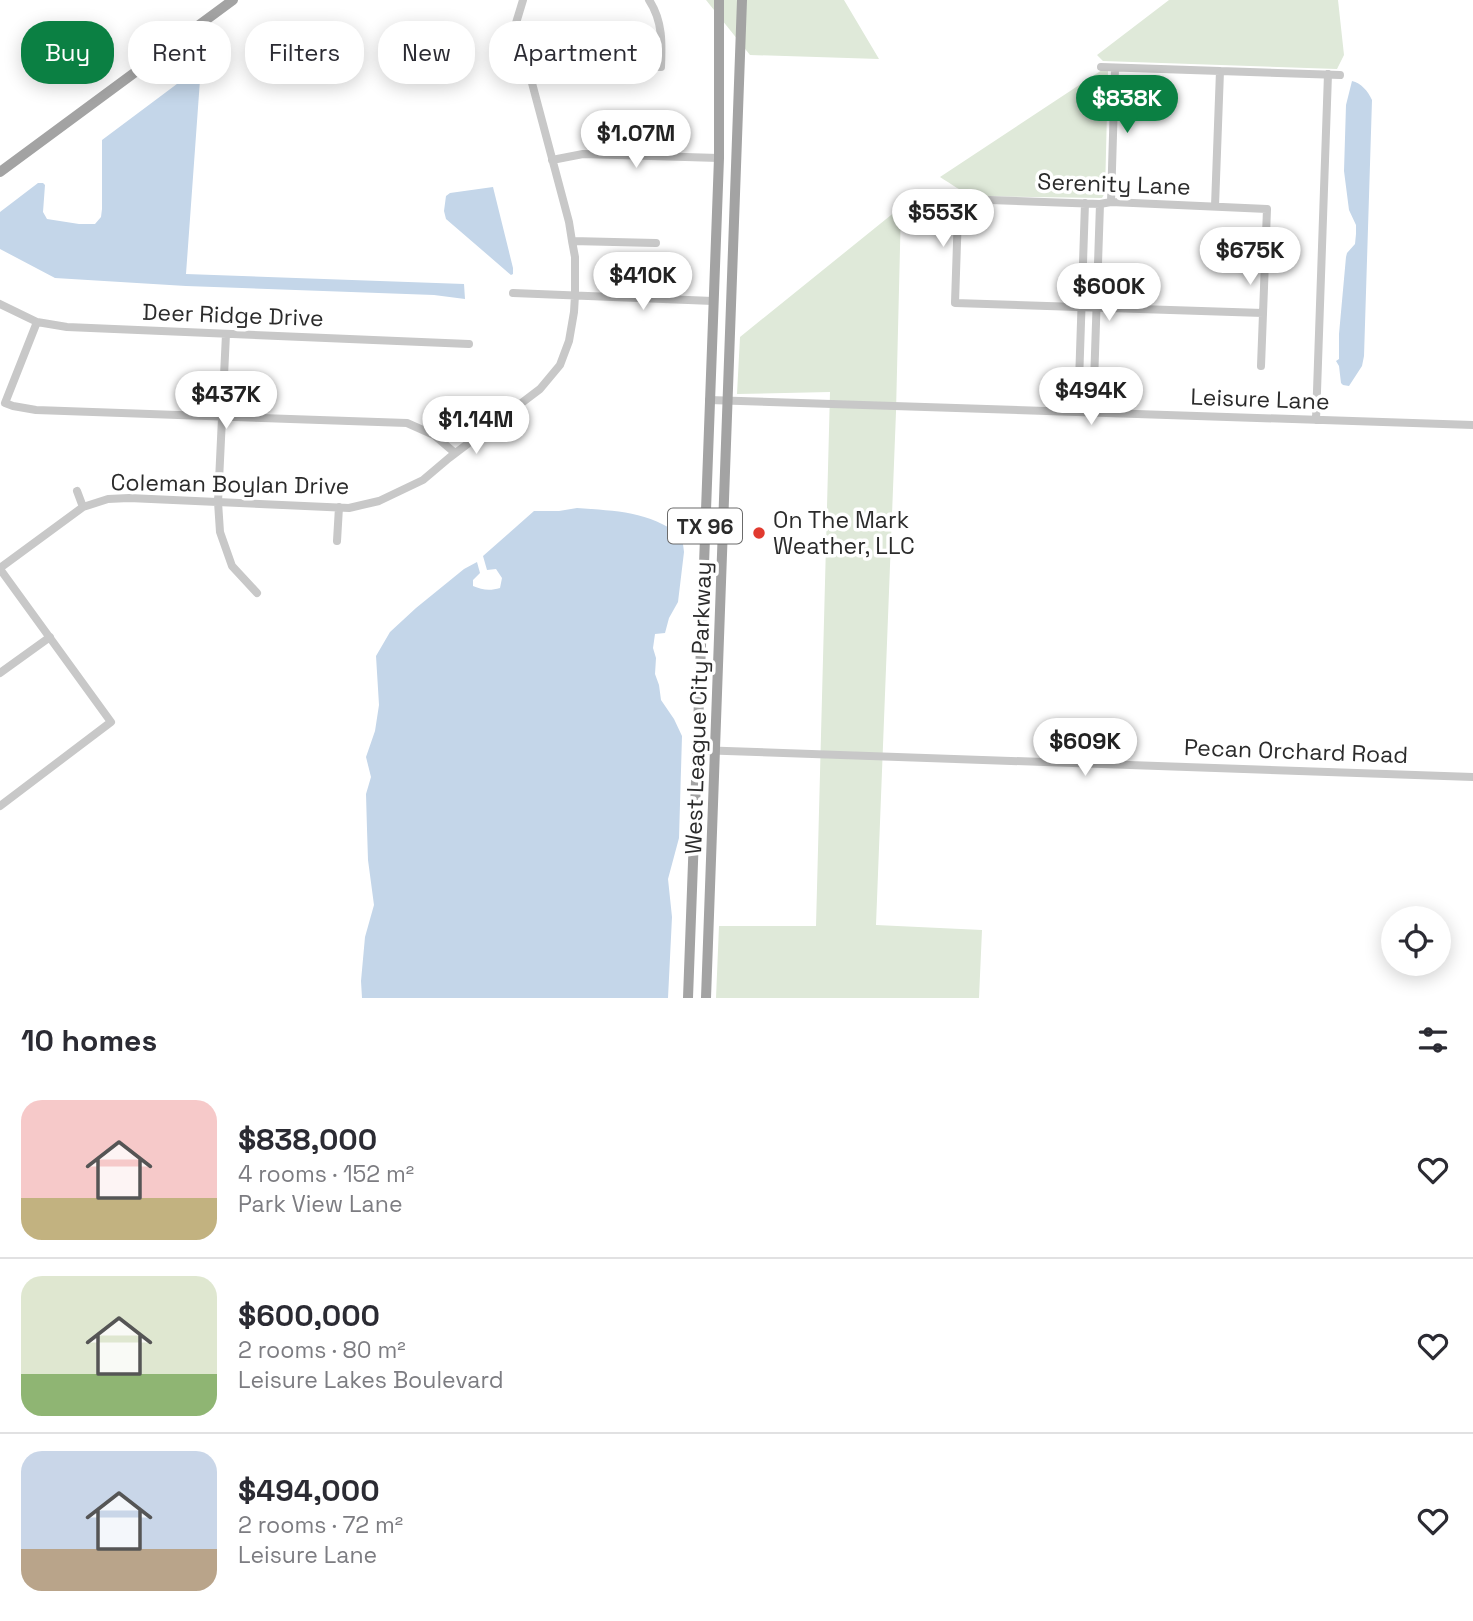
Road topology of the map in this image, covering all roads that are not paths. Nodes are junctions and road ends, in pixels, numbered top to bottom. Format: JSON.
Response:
{"nodes":[{"id":1,"x":233,"y":0,"type":"edge"},
{"id":2,"x":523,"y":0,"type":"edge"},
{"id":3,"x":649,"y":0,"type":"edge"},
{"id":4,"x":719,"y":0,"type":"edge"},
{"id":5,"x":742,"y":0,"type":"edge"},
{"id":6,"x":517,"y":21,"type":"edge"},
{"id":7,"x":658,"y":21,"type":"edge"},
{"id":8,"x":1101,"y":67,"type":"dead end"},
{"id":9,"x":1115,"y":68,"type":"junction"},
{"id":10,"x":1220,"y":71,"type":"junction"},
{"id":11,"x":1328,"y":74,"type":"junction"},
{"id":12,"x":1340,"y":75,"type":"dead end"},
{"id":13,"x":532,"y":84,"type":"edge"},
{"id":14,"x":719,"y":159,"type":"junction"},
{"id":15,"x":737,"y":159,"type":"junction"},
{"id":16,"x":552,"y":160,"type":"junction"},
{"id":17,"x":0,"y":172,"type":"edge"},
{"id":18,"x":1111,"y":202,"type":"junction"},
{"id":19,"x":1085,"y":203,"type":"junction"},
{"id":20,"x":1100,"y":204,"type":"junction"},
{"id":21,"x":1215,"y":206,"type":"junction"},
{"id":22,"x":572,"y":241,"type":"junction"},
{"id":23,"x":656,"y":243,"type":"dead end"},
{"id":24,"x":513,"y":293,"type":"dead end"},
{"id":25,"x":575,"y":295,"type":"junction"},
{"id":26,"x":713,"y":301,"type":"junction"},
{"id":27,"x":0,"y":304,"type":"edge"},
{"id":28,"x":1082,"y":307,"type":"junction"},
{"id":29,"x":1096,"y":308,"type":"junction"},
{"id":30,"x":1263,"y":313,"type":"junction"},
{"id":31,"x":37,"y":322,"type":"junction"},
{"id":32,"x":226,"y":334,"type":"junction"},
{"id":33,"x":468,"y":344,"type":"dead end"},
{"id":34,"x":1261,"y":366,"type":"dead end"},
{"id":35,"x":709,"y":400,"type":"junction"},
{"id":36,"x":727,"y":401,"type":"junction"},
{"id":37,"x":1078,"y":412,"type":"junction"},
{"id":38,"x":1093,"y":413,"type":"junction"},
{"id":39,"x":223,"y":416,"type":"junction"},
{"id":40,"x":1316,"y":420,"type":"junction"},
{"id":41,"x":1473,"y":425,"type":"edge"},
{"id":42,"x":455,"y":453,"type":"junction"},
{"id":43,"x":77,"y":491,"type":"dead end"},
{"id":44,"x":218,"y":502,"type":"junction"},
{"id":45,"x":83,"y":507,"type":"junction"},
{"id":46,"x":339,"y":507,"type":"junction"},
{"id":47,"x":337,"y":541,"type":"dead end"},
{"id":48,"x":0,"y":568,"type":"edge"},
{"id":49,"x":257,"y":593,"type":"dead end"},
{"id":50,"x":50,"y":637,"type":"junction"},
{"id":51,"x":0,"y":673,"type":"edge"},
{"id":52,"x":697,"y":750,"type":"junction"},
{"id":53,"x":716,"y":751,"type":"junction"},
{"id":54,"x":1473,"y":777,"type":"edge"},
{"id":55,"x":0,"y":806,"type":"edge"},
{"id":56,"x":688,"y":998,"type":"edge"},
{"id":57,"x":706,"y":998,"type":"edge"}],
"edges":[{"from":1,"to":17,"type":"main road"},
{"from":2,"to":6,"type":"street","name":"Coleman Boylan Drive"},
{"from":3,"to":7,"type":"street"},
{"from":4,"to":14,"type":"main road","name":"West League City Parkway","number":"TX 96"},
{"from":5,"to":15,"type":"main road","name":"West League City Parkway","number":"TX 96"},
{"from":8,"to":9,"type":"street"},
{"from":9,"to":10,"type":"street"},
{"from":9,"to":18,"type":"street"},
{"from":10,"to":11,"type":"street"},
{"from":10,"to":21,"type":"street"},
{"from":11,"to":12,"type":"street"},
{"from":11,"to":40,"type":"street"},
{"from":13,"to":16,"type":"street","name":"Coleman Boylan Drive"},
{"from":14,"to":15,"type":"main road"},
{"from":14,"to":16,"type":"street"},
{"from":14,"to":26,"type":"main road","name":"West League City Parkway","number":"TX 96"},
{"from":15,"to":36,"type":"main road","name":"West League City Parkway","number":"TX 96"},
{"from":16,"to":22,"type":"street","name":"Coleman Boylan Drive"},
{"from":18,"to":20,"type":"street","name":"Serenity Lane"},
{"from":18,"to":21,"type":"street","name":"Serenity Lane"},
{"from":19,"to":20,"type":"street","name":"Serenity Lane"},
{"from":19,"to":28,"type":"street"},
{"from":19,"to":28,"type":"street","name":"Serenity Lane"},
{"from":20,"to":29,"type":"street"},
{"from":21,"to":30,"type":"street","name":"Serenity Lane"},
{"from":22,"to":23,"type":"street"},
{"from":22,"to":25,"type":"street","name":"Coleman Boylan Drive"},
{"from":24,"to":25,"type":"street"},
{"from":25,"to":26,"type":"street"},
{"from":25,"to":42,"type":"street","name":"Coleman Boylan Drive"},
{"from":26,"to":35,"type":"main road","name":"West League City Parkway","number":"TX 96"},
{"from":27,"to":31,"type":"street","name":"Deer Ridge Drive"},
{"from":28,"to":29,"type":"street"},
{"from":28,"to":37,"type":"street"},
{"from":29,"to":30,"type":"street"},
{"from":29,"to":38,"type":"street"},
{"from":30,"to":34,"type":"street"},
{"from":31,"to":32,"type":"street","name":"Deer Ridge Drive"},
{"from":31,"to":39,"type":"street"},
{"from":32,"to":33,"type":"street","name":"Deer Ridge Drive"},
{"from":32,"to":39,"type":"street"},
{"from":35,"to":36,"type":"street","name":"Leisure Lane"},
{"from":35,"to":52,"type":"main road","name":"West League City Parkway","number":"TX 96"},
{"from":36,"to":37,"type":"street","name":"Leisure Lane"},
{"from":36,"to":53,"type":"main road","name":"West League City Parkway","number":"TX 96"},
{"from":37,"to":38,"type":"street","name":"Leisure Lane"},
{"from":38,"to":40,"type":"street","name":"Leisure Lane"},
{"from":39,"to":42,"type":"street"},
{"from":39,"to":44,"type":"street"},
{"from":40,"to":41,"type":"street","name":"Leisure Lane"},
{"from":42,"to":46,"type":"street","name":"Coleman Boylan Drive"},
{"from":43,"to":45,"type":"street"},
{"from":44,"to":45,"type":"street","name":"Coleman Boylan Drive"},
{"from":44,"to":46,"type":"street","name":"Coleman Boylan Drive"},
{"from":44,"to":49,"type":"street"},
{"from":45,"to":48,"type":"street","name":"Coleman Boylan Drive"},
{"from":46,"to":47,"type":"street"},
{"from":48,"to":50,"type":"street"},
{"from":50,"to":51,"type":"street"},
{"from":50,"to":55,"type":"street"},
{"from":52,"to":53,"type":"street","name":"Pecan Orchard Road"},
{"from":52,"to":56,"type":"main road","name":"West League City Parkway","number":"TX 96"},
{"from":53,"to":54,"type":"street","name":"Pecan Orchard Road"},
{"from":53,"to":57,"type":"main road","name":"West League City Parkway","number":"TX 96"}]}
